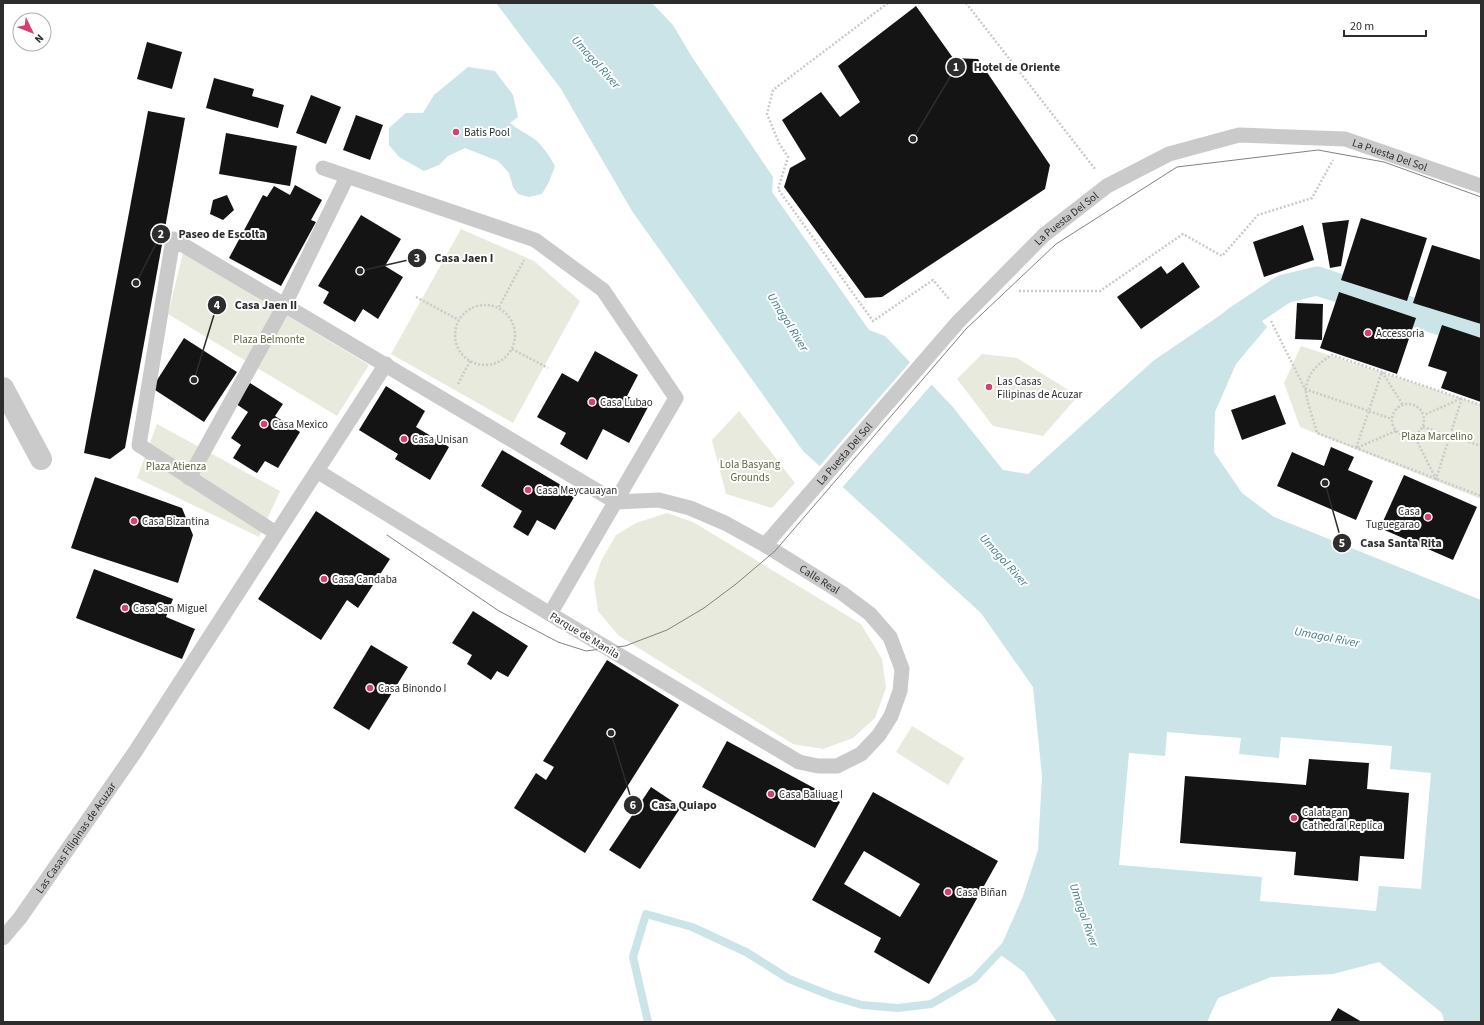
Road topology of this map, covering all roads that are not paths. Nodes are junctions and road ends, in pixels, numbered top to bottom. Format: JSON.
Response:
{"nodes":[{"id":1,"x":323,"y":168,"type":"dead end"},
{"id":2,"x":347,"y":177,"type":"junction"},
{"id":3,"x":1481,"y":186,"type":"edge"},
{"id":4,"x":285,"y":304,"type":"junction"},
{"id":5,"x":386,"y":364,"type":"junction"},
{"id":6,"x":3,"y":388,"type":"edge"},
{"id":7,"x":42,"y":459,"type":"dead end"},
{"id":8,"x":317,"y":471,"type":"junction"},
{"id":9,"x":189,"y":478,"type":"junction"},
{"id":10,"x":616,"y":502,"type":"junction"},
{"id":11,"x":276,"y":533,"type":"junction"},
{"id":12,"x":765,"y":545,"type":"junction"},
{"id":13,"x":550,"y":614,"type":"junction"},
{"id":14,"x":861,"y":754,"type":"joint"},
{"id":15,"x":3,"y":938,"type":"edge"}],
"edges":[{"from":1,"to":2,"type":"lane"},
{"from":2,"to":4,"type":"lane"},
{"from":2,"to":10,"type":"lane"},
{"from":3,"to":12,"type":"lane","name":"La Puesta Del Sol"},
{"from":4,"to":5,"type":"lane"},
{"from":4,"to":9,"type":"lane"},
{"from":4,"to":9,"type":"lane"},
{"from":5,"to":8,"type":"lane","name":"Las Casas Filipinas de Acuzar"},
{"from":5,"to":10,"type":"lane"},
{"from":6,"to":7,"type":"street"},
{"from":8,"to":11,"type":"lane","name":"Las Casas Filipinas de Acuzar"},
{"from":8,"to":13,"type":"lane","name":"Parque de Manila"},
{"from":9,"to":11,"type":"lane"},
{"from":10,"to":12,"type":"lane","name":"Calle Real"},
{"from":10,"to":13,"type":"lane"},
{"from":11,"to":15,"type":"lane","name":"Las Casas Filipinas de Acuzar"},
{"from":12,"to":14,"type":"lane","name":"Calle Real"},
{"from":13,"to":14,"type":"lane","name":"Parque de Manila"}]}
